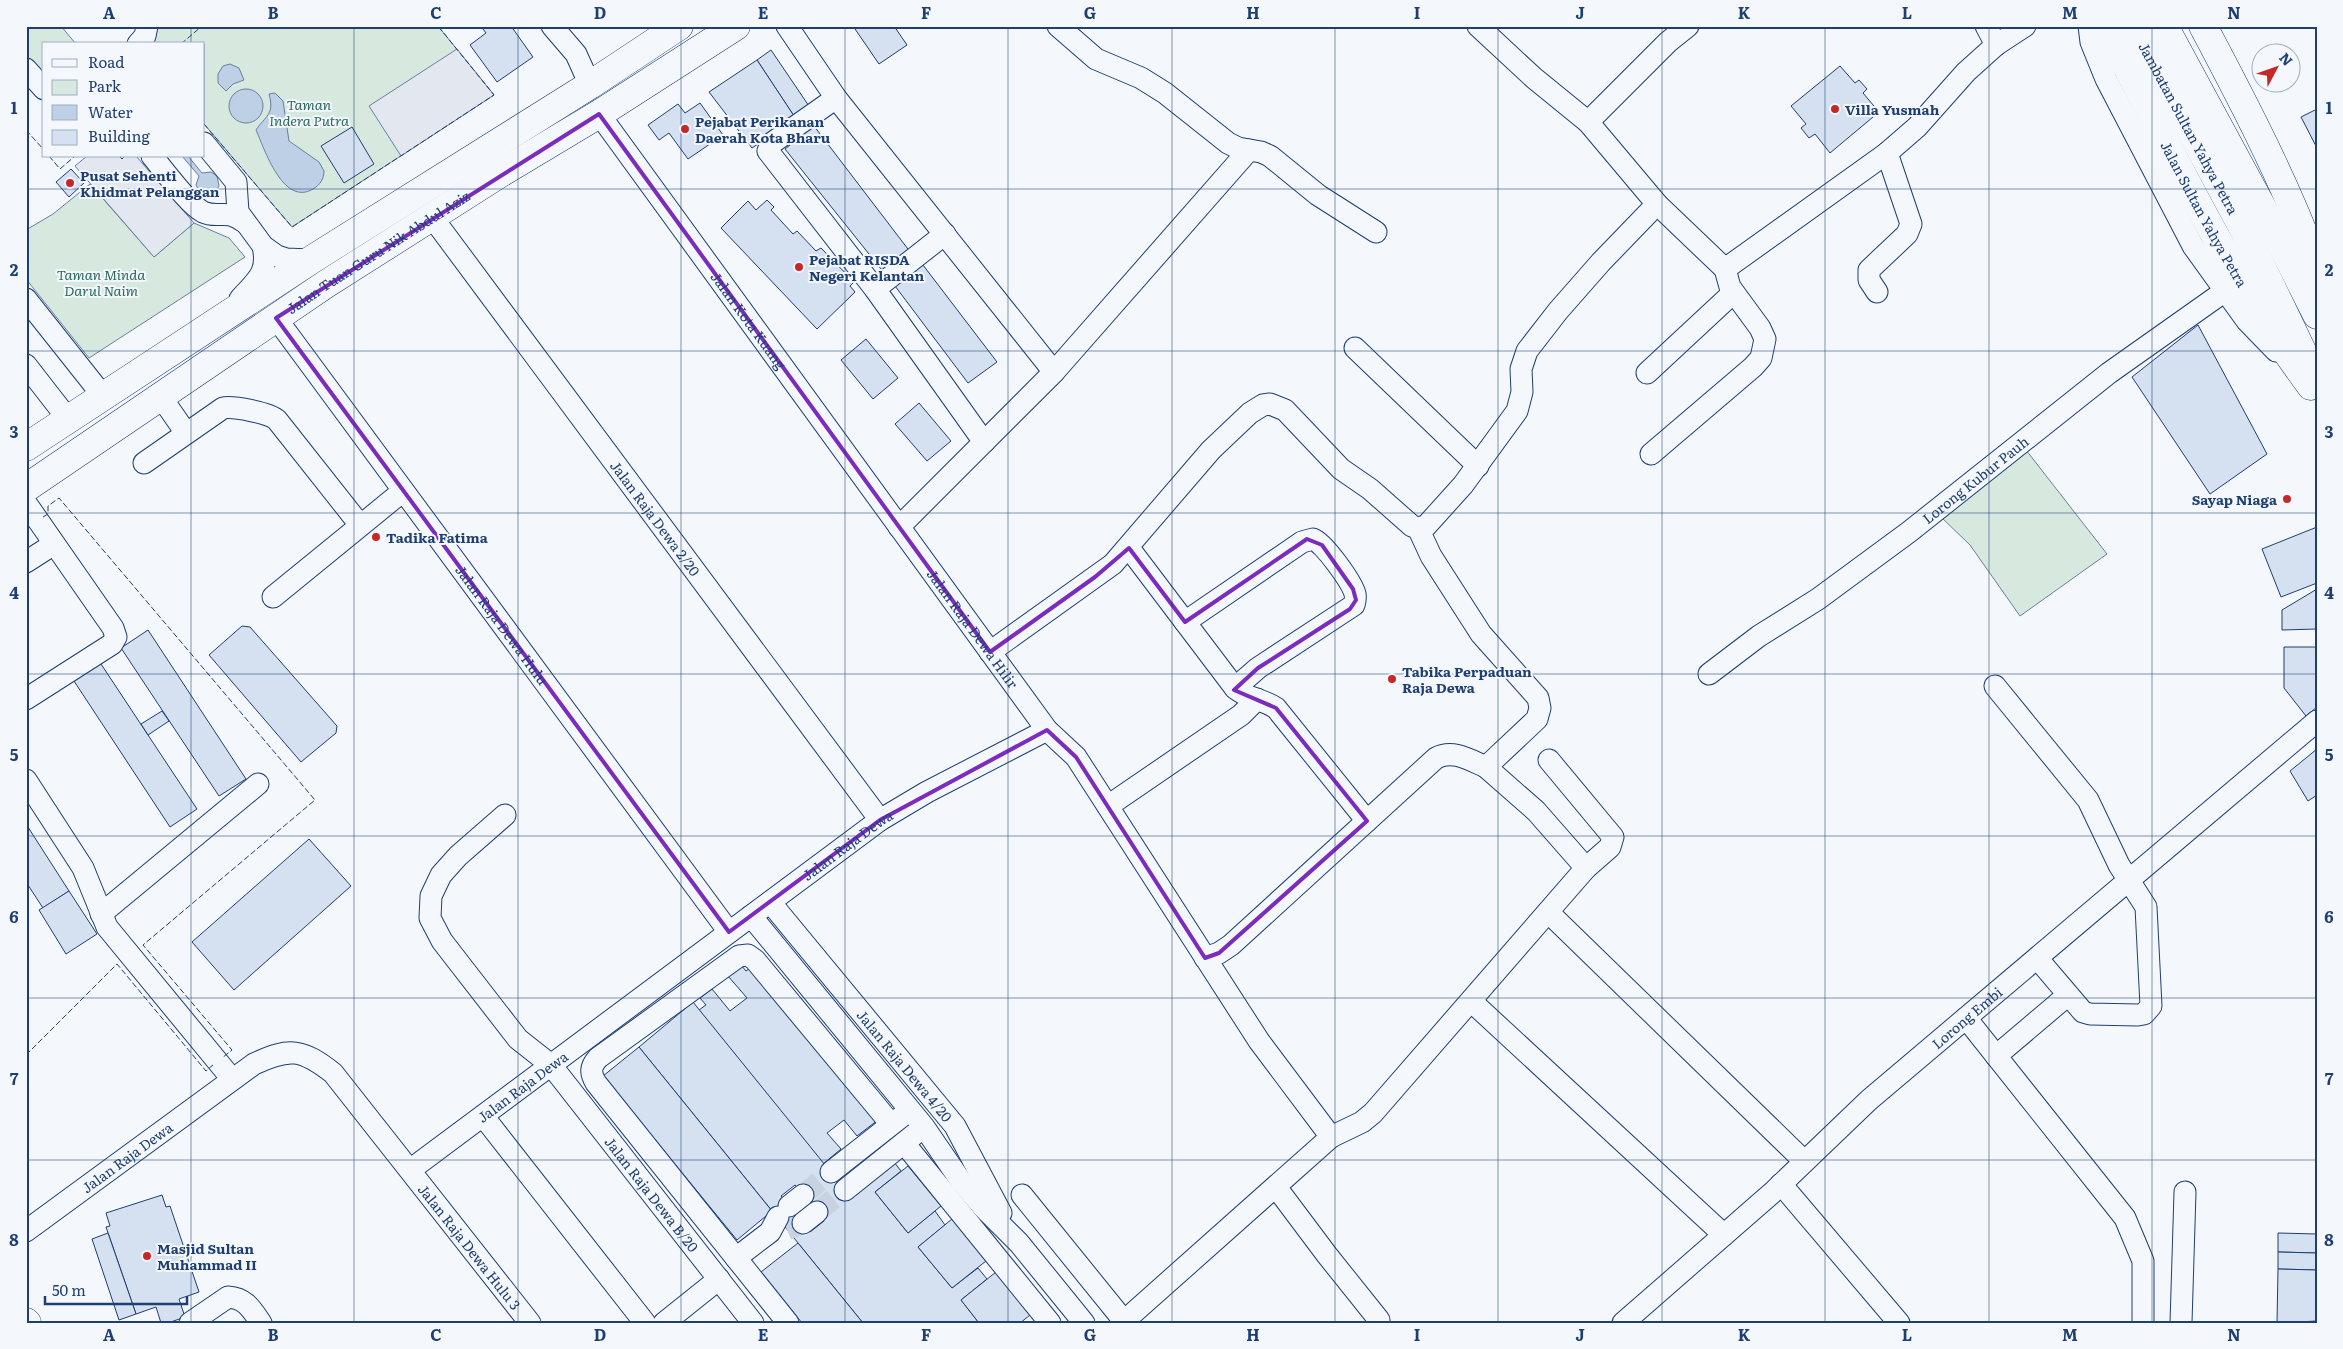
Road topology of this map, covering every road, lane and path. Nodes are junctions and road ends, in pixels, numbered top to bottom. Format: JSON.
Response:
{"nodes":[{"id":1,"x":148,"y":26,"type":"edge"},
{"id":2,"x":552,"y":26,"type":"edge"},
{"id":3,"x":679,"y":26,"type":"edge"},
{"id":4,"x":736,"y":26,"type":"edge"},
{"id":5,"x":787,"y":26,"type":"edge"},
{"id":6,"x":1058,"y":26,"type":"edge"},
{"id":7,"x":1478,"y":26,"type":"edge"},
{"id":8,"x":1688,"y":26,"type":"edge"},
{"id":9,"x":1986,"y":26,"type":"edge"},
{"id":10,"x":2025,"y":26,"type":"edge"},
{"id":11,"x":2089,"y":26,"type":"edge"},
{"id":12,"x":2106,"y":26,"type":"edge"},
{"id":13,"x":2134,"y":26,"type":"edge"},
{"id":14,"x":2164,"y":26,"type":"edge"},
{"id":15,"x":2203,"y":26,"type":"edge"},
{"id":16,"x":140,"y":42,"type":"edge"},
{"id":17,"x":1996,"y":45,"type":"junction"},
{"id":18,"x":26,"y":69,"type":"edge"},
{"id":19,"x":590,"y":85,"type":"junction"},
{"id":20,"x":42,"y":87,"type":"edge"},
{"id":21,"x":836,"y":98,"type":"junction"},
{"id":22,"x":599,"y":114,"type":"junction"},
{"id":23,"x":1588,"y":122,"type":"junction"},
{"id":24,"x":205,"y":143,"type":"edge"},
{"id":25,"x":1249,"y":150,"type":"junction"},
{"id":26,"x":1887,"y":154,"type":"junction"},
{"id":27,"x":154,"y":158,"type":"edge"},
{"id":28,"x":1657,"y":204,"type":"junction"},
{"id":29,"x":432,"y":217,"type":"junction"},
{"id":30,"x":244,"y":222,"type":"junction"},
{"id":31,"x":1376,"y":232,"type":"dead end"},
{"id":32,"x":945,"y":234,"type":"junction"},
{"id":33,"x":263,"y":246,"type":"junction"},
{"id":34,"x":311,"y":260,"type":"junction"},
{"id":35,"x":2317,"y":268,"type":"edge"},
{"id":36,"x":1725,"y":269,"type":"junction"},
{"id":37,"x":875,"y":289,"type":"junction"},
{"id":38,"x":2225,"y":291,"type":"junction"},
{"id":39,"x":1877,"y":292,"type":"dead end"},
{"id":40,"x":1734,"y":293,"type":"junction"},
{"id":41,"x":26,"y":299,"type":"edge"},
{"id":42,"x":2317,"y":315,"type":"edge"},
{"id":43,"x":224,"y":317,"type":"junction"},
{"id":44,"x":276,"y":318,"type":"junction"},
{"id":45,"x":1355,"y":348,"type":"dead end"},
{"id":46,"x":26,"y":365,"type":"edge"},
{"id":47,"x":1054,"y":372,"type":"junction"},
{"id":48,"x":1647,"y":373,"type":"dead end"},
{"id":49,"x":2314,"y":386,"type":"edge"},
{"id":50,"x":103,"y":396,"type":"junction"},
{"id":51,"x":161,"y":397,"type":"junction"},
{"id":52,"x":68,"y":419,"type":"junction"},
{"id":53,"x":186,"y":433,"type":"junction"},
{"id":54,"x":984,"y":442,"type":"junction"},
{"id":55,"x":26,"y":447,"type":"edge"},
{"id":56,"x":1651,"y":454,"type":"dead end"},
{"id":57,"x":144,"y":462,"type":"dead end"},
{"id":58,"x":1478,"y":466,"type":"junction"},
{"id":59,"x":27,"y":488,"type":"edge"},
{"id":60,"x":403,"y":491,"type":"junction"},
{"id":61,"x":360,"y":526,"type":"junction"},
{"id":62,"x":899,"y":527,"type":"junction"},
{"id":63,"x":1418,"y":528,"type":"junction"},
{"id":64,"x":54,"y":544,"type":"junction"},
{"id":65,"x":1129,"y":548,"type":"junction"},
{"id":66,"x":26,"y":562,"type":"edge"},
{"id":67,"x":273,"y":597,"type":"dead end"},
{"id":68,"x":1185,"y":622,"type":"junction"},
{"id":69,"x":990,"y":652,"type":"junction"},
{"id":70,"x":1715,"y":668,"type":"dead end"},
{"id":71,"x":1995,"y":686,"type":"dead end"},
{"id":72,"x":1235,"y":688,"type":"junction"},
{"id":73,"x":26,"y":699,"type":"edge"},
{"id":74,"x":1257,"y":699,"type":"junction"},
{"id":75,"x":2317,"y":721,"type":"edge"},
{"id":76,"x":1047,"y":730,"type":"junction"},
{"id":77,"x":1550,"y":760,"type":"dead end"},
{"id":78,"x":1486,"y":767,"type":"junction"},
{"id":79,"x":26,"y":780,"type":"edge"},
{"id":80,"x":258,"y":784,"type":"dead end"},
{"id":81,"x":1108,"y":806,"type":"junction"},
{"id":82,"x":505,"y":815,"type":"dead end"},
{"id":83,"x":880,"y":820,"type":"junction"},
{"id":84,"x":1367,"y":821,"type":"junction"},
{"id":85,"x":1586,"y":868,"type":"junction"},
{"id":86,"x":2129,"y":880,"type":"junction"},
{"id":87,"x":770,"y":902,"type":"junction"},
{"id":88,"x":1548,"y":912,"type":"junction"},
{"id":89,"x":101,"y":914,"type":"junction"},
{"id":90,"x":751,"y":916,"type":"junction"},
{"id":91,"x":729,"y":932,"type":"junction"},
{"id":92,"x":1205,"y":958,"type":"junction"},
{"id":93,"x":2037,"y":958,"type":"junction"},
{"id":94,"x":2068,"y":995,"type":"junction"},
{"id":95,"x":1471,"y":1001,"type":"junction"},
{"id":96,"x":1966,"y":1018,"type":"junction"},
{"id":97,"x":1996,"y":1056,"type":"junction"},
{"id":98,"x":551,"y":1065,"type":"junction"},
{"id":99,"x":232,"y":1080,"type":"junction"},
{"id":100,"x":928,"y":1095,"type":"junction"},
{"id":101,"x":910,"y":1110,"type":"junction"},
{"id":102,"x":943,"y":1112,"type":"junction"},
{"id":103,"x":483,"y":1116,"type":"junction"},
{"id":104,"x":891,"y":1124,"type":"junction"},
{"id":105,"x":924,"y":1127,"type":"junction"},
{"id":106,"x":1331,"y":1137,"type":"junction"},
{"id":107,"x":904,"y":1143,"type":"junction"},
{"id":108,"x":1804,"y":1161,"type":"junction"},
{"id":109,"x":410,"y":1170,"type":"junction"},
{"id":110,"x":831,"y":1172,"type":"tunnel mouth"},
{"id":111,"x":1781,"y":1184,"type":"junction"},
{"id":112,"x":1276,"y":1187,"type":"junction"},
{"id":113,"x":845,"y":1190,"type":"tunnel mouth"},
{"id":114,"x":2185,"y":1192,"type":"dead end"},
{"id":115,"x":1022,"y":1195,"type":"dead end"},
{"id":116,"x":792,"y":1216,"type":"tunnel mouth"},
{"id":117,"x":26,"y":1231,"type":"edge"},
{"id":118,"x":1724,"y":1235,"type":"junction"},
{"id":119,"x":1019,"y":1243,"type":"junction"},
{"id":120,"x":736,"y":1258,"type":"junction"},
{"id":121,"x":719,"y":1279,"type":"junction"},
{"id":122,"x":1379,"y":1320,"type":"dead end"},
{"id":123,"x":1123,"y":1322,"type":"edge"},
{"id":124,"x":1624,"y":1322,"type":"edge"},
{"id":125,"x":190,"y":1323,"type":"edge"},
{"id":126,"x":261,"y":1323,"type":"edge"},
{"id":127,"x":530,"y":1323,"type":"edge"},
{"id":128,"x":645,"y":1323,"type":"edge"},
{"id":129,"x":664,"y":1323,"type":"edge"},
{"id":130,"x":754,"y":1323,"type":"edge"},
{"id":131,"x":788,"y":1323,"type":"edge"},
{"id":132,"x":1050,"y":1323,"type":"edge"},
{"id":133,"x":1084,"y":1323,"type":"edge"},
{"id":134,"x":1899,"y":1323,"type":"edge"},
{"id":135,"x":2143,"y":1323,"type":"edge"},
{"id":136,"x":2181,"y":1323,"type":"edge"}],
"edges":[{"from":1,"to":16,"type":"street"},
{"from":2,"to":19,"type":"street"},
{"from":3,"to":19,"type":"main road","name":"Jalan Tuan Guru Nik Abdul Aziz"},
{"from":4,"to":22,"type":"main road","name":"Jalan Tuan Guru Nik Abdul Aziz"},
{"from":5,"to":21,"type":"street"},
{"from":6,"to":25,"type":"street"},
{"from":7,"to":23,"type":"street"},
{"from":8,"to":23,"type":"street"},
{"from":9,"to":17,"type":"street"},
{"from":10,"to":17,"type":"street"},
{"from":11,"to":38,"type":"street"},
{"from":12,"to":49,"type":"main road","name":"Jalan Sultan Yahya Petra"},
{"from":13,"to":49,"type":"main road","name":"Jambatan Sultan Yahya Petra"},
{"from":14,"to":42,"type":"main road","name":"Jambatan Sultan Yahya Petra"},
{"from":15,"to":35,"type":"main road"},
{"from":17,"to":26,"type":"street"},
{"from":18,"to":20,"type":"street"},
{"from":19,"to":34,"type":"main road","name":"Jalan Tuan Guru Nik Abdul Aziz"},
{"from":21,"to":32,"type":"street"},
{"from":21,"to":37,"type":"street"},
{"from":22,"to":29,"type":"main road","name":"Jalan Tuan Guru Nik Abdul Aziz"},
{"from":22,"to":62,"type":"street","name":"Jalan Kota Kuang"},
{"from":23,"to":28,"type":"street"},
{"from":24,"to":30,"type":"street"},
{"from":25,"to":31,"type":"street"},
{"from":25,"to":47,"type":"street"},
{"from":26,"to":36,"type":"street"},
{"from":26,"to":39,"type":"street"},
{"from":27,"to":30,"type":"street"},
{"from":28,"to":36,"type":"street"},
{"from":28,"to":58,"type":"street"},
{"from":29,"to":44,"type":"main road","name":"Jalan Tuan Guru Nik Abdul Aziz"},
{"from":29,"to":83,"type":"street","name":"Jalan Raja Dewa 2/20"},
{"from":30,"to":33,"type":"street"},
{"from":32,"to":37,"type":"street"},
{"from":32,"to":47,"type":"street"},
{"from":33,"to":34,"type":"street"},
{"from":33,"to":43,"type":"street"},
{"from":34,"to":43,"type":"main road","name":"Jalan Tuan Guru Nik Abdul Aziz"},
{"from":36,"to":40,"type":"street"},
{"from":37,"to":54,"type":"street"},
{"from":38,"to":49,"type":"street"},
{"from":38,"to":70,"type":"street","name":"Lorong Kubur Pauh"},
{"from":40,"to":48,"type":"street"},
{"from":40,"to":56,"type":"street"},
{"from":41,"to":50,"type":"street"},
{"from":43,"to":50,"type":"main road","name":"Jalan Tuan Guru Nik Abdul Aziz"},
{"from":44,"to":51,"type":"main road","name":"Jalan Tuan Guru Nik Abdul Aziz"},
{"from":44,"to":60,"type":"street","name":"Jalan Raja Dewa Hulu"},
{"from":45,"to":58,"type":"street"},
{"from":46,"to":52,"type":"street"},
{"from":47,"to":54,"type":"street"},
{"from":50,"to":52,"type":"main road","name":"Jalan Tuan Guru Nik Abdul Aziz"},
{"from":51,"to":53,"type":"street"},
{"from":51,"to":59,"type":"main road","name":"Jalan Tuan Guru Nik Abdul Aziz"},
{"from":52,"to":55,"type":"main road","name":"Jalan Tuan Guru Nik Abdul Aziz"},
{"from":53,"to":57,"type":"street"},
{"from":53,"to":61,"type":"street"},
{"from":54,"to":62,"type":"street"},
{"from":58,"to":63,"type":"street"},
{"from":59,"to":64,"type":"street"},
{"from":60,"to":61,"type":"street"},
{"from":60,"to":91,"type":"street","name":"Jalan Raja Dewa Hulu"},
{"from":61,"to":67,"type":"street"},
{"from":62,"to":69,"type":"street","name":"Jalan Raja Dewa Hilir"},
{"from":63,"to":65,"type":"street"},
{"from":63,"to":78,"type":"street"},
{"from":64,"to":66,"type":"street"},
{"from":64,"to":73,"type":"street"},
{"from":65,"to":68,"type":"street"},
{"from":65,"to":69,"type":"street"},
{"from":68,"to":72,"type":"street"},
{"from":68,"to":72,"type":"street"},
{"from":69,"to":76,"type":"street","name":"Jalan Raja Dewa Hilir"},
{"from":71,"to":86,"type":"street"},
{"from":72,"to":74,"type":"street"},
{"from":74,"to":81,"type":"street"},
{"from":74,"to":84,"type":"street"},
{"from":75,"to":86,"type":"street","name":"Lorong Embi"},
{"from":76,"to":81,"type":"street","name":"Jalan Raja Dewa Hilir"},
{"from":76,"to":83,"type":"street","name":"Jalan Raja Dewa"},
{"from":77,"to":85,"type":"street"},
{"from":78,"to":84,"type":"street"},
{"from":78,"to":85,"type":"street"},
{"from":79,"to":89,"type":"street"},
{"from":80,"to":89,"type":"street"},
{"from":81,"to":92,"type":"street","name":"Jalan Raja Dewa Hilir"},
{"from":82,"to":98,"type":"street","name":"Jalan Raja Dewa B/20"},
{"from":83,"to":87,"type":"street","name":"Jalan Raja Dewa"},
{"from":84,"to":92,"type":"street"},
{"from":85,"to":88,"type":"street"},
{"from":86,"to":93,"type":"street","name":"Lorong Embi"},
{"from":86,"to":94,"type":"street"},
{"from":87,"to":90,"type":"street","name":"Jalan Raja Dewa"},
{"from":87,"to":100,"type":"street","name":"Jalan Raja Dewa 4/20"},
{"from":88,"to":95,"type":"street"},
{"from":88,"to":108,"type":"street"},
{"from":89,"to":99,"type":"street"},
{"from":90,"to":91,"type":"street","name":"Jalan Raja Dewa"},
{"from":90,"to":101,"type":"street","name":"Jalan Raja Dewa 4/20"},
{"from":91,"to":98,"type":"street","name":"Jalan Raja Dewa"},
{"from":92,"to":106,"type":"street","name":"Jalan Raja Dewa Hilir"},
{"from":93,"to":94,"type":"street"},
{"from":93,"to":96,"type":"street","name":"Lorong Embi"},
{"from":94,"to":97,"type":"street"},
{"from":95,"to":106,"type":"street"},
{"from":95,"to":118,"type":"street"},
{"from":96,"to":97,"type":"street"},
{"from":96,"to":108,"type":"street","name":"Lorong Embi"},
{"from":97,"to":135,"type":"street"},
{"from":98,"to":103,"type":"street","name":"Jalan Raja Dewa"},
{"from":98,"to":121,"type":"street","name":"Jalan Raja Dewa B/20"},
{"from":99,"to":109,"type":"street","name":"Jalan Raja Dewa"},
{"from":99,"to":117,"type":"street","name":"Jalan Raja Dewa"},
{"from":100,"to":101,"type":"street"},
{"from":100,"to":102,"type":"street","name":"Jalan Raja Dewa 4/20"},
{"from":101,"to":104,"type":"street"},
{"from":101,"to":105,"type":"street","name":"Jalan Raja Dewa 4/20"},
{"from":102,"to":105,"type":"street"},
{"from":102,"to":119,"type":"street","name":"Jalan Raja Dewa 4/20"},
{"from":103,"to":109,"type":"street","name":"Jalan Raja Dewa"},
{"from":103,"to":128,"type":"street"},
{"from":104,"to":110,"type":"street"},
{"from":104,"to":120,"type":"street"},
{"from":105,"to":107,"type":"street"},
{"from":105,"to":119,"type":"street","name":"Jalan Raja Dewa 4/20"},
{"from":106,"to":112,"type":"street"},
{"from":107,"to":113,"type":"street"},
{"from":107,"to":132,"type":"street"},
{"from":108,"to":111,"type":"street","name":"Lorong Embi"},
{"from":109,"to":127,"type":"street","name":"Jalan Raja Dewa Hulu 3"},
{"from":111,"to":118,"type":"street","name":"Lorong Embi"},
{"from":111,"to":134,"type":"street"},
{"from":112,"to":122,"type":"street"},
{"from":112,"to":123,"type":"street"},
{"from":114,"to":136,"type":"street"},
{"from":115,"to":123,"type":"street"},
{"from":116,"to":120,"type":"street"},
{"from":118,"to":124,"type":"street","name":"Lorong Embi"},
{"from":119,"to":133,"type":"street","name":"Jalan Raja Dewa 4/20"},
{"from":120,"to":131,"type":"street"},
{"from":121,"to":129,"type":"street"},
{"from":121,"to":130,"type":"street","name":"Jalan Raja Dewa B/20"},
{"from":125,"to":126,"type":"street"}]}
